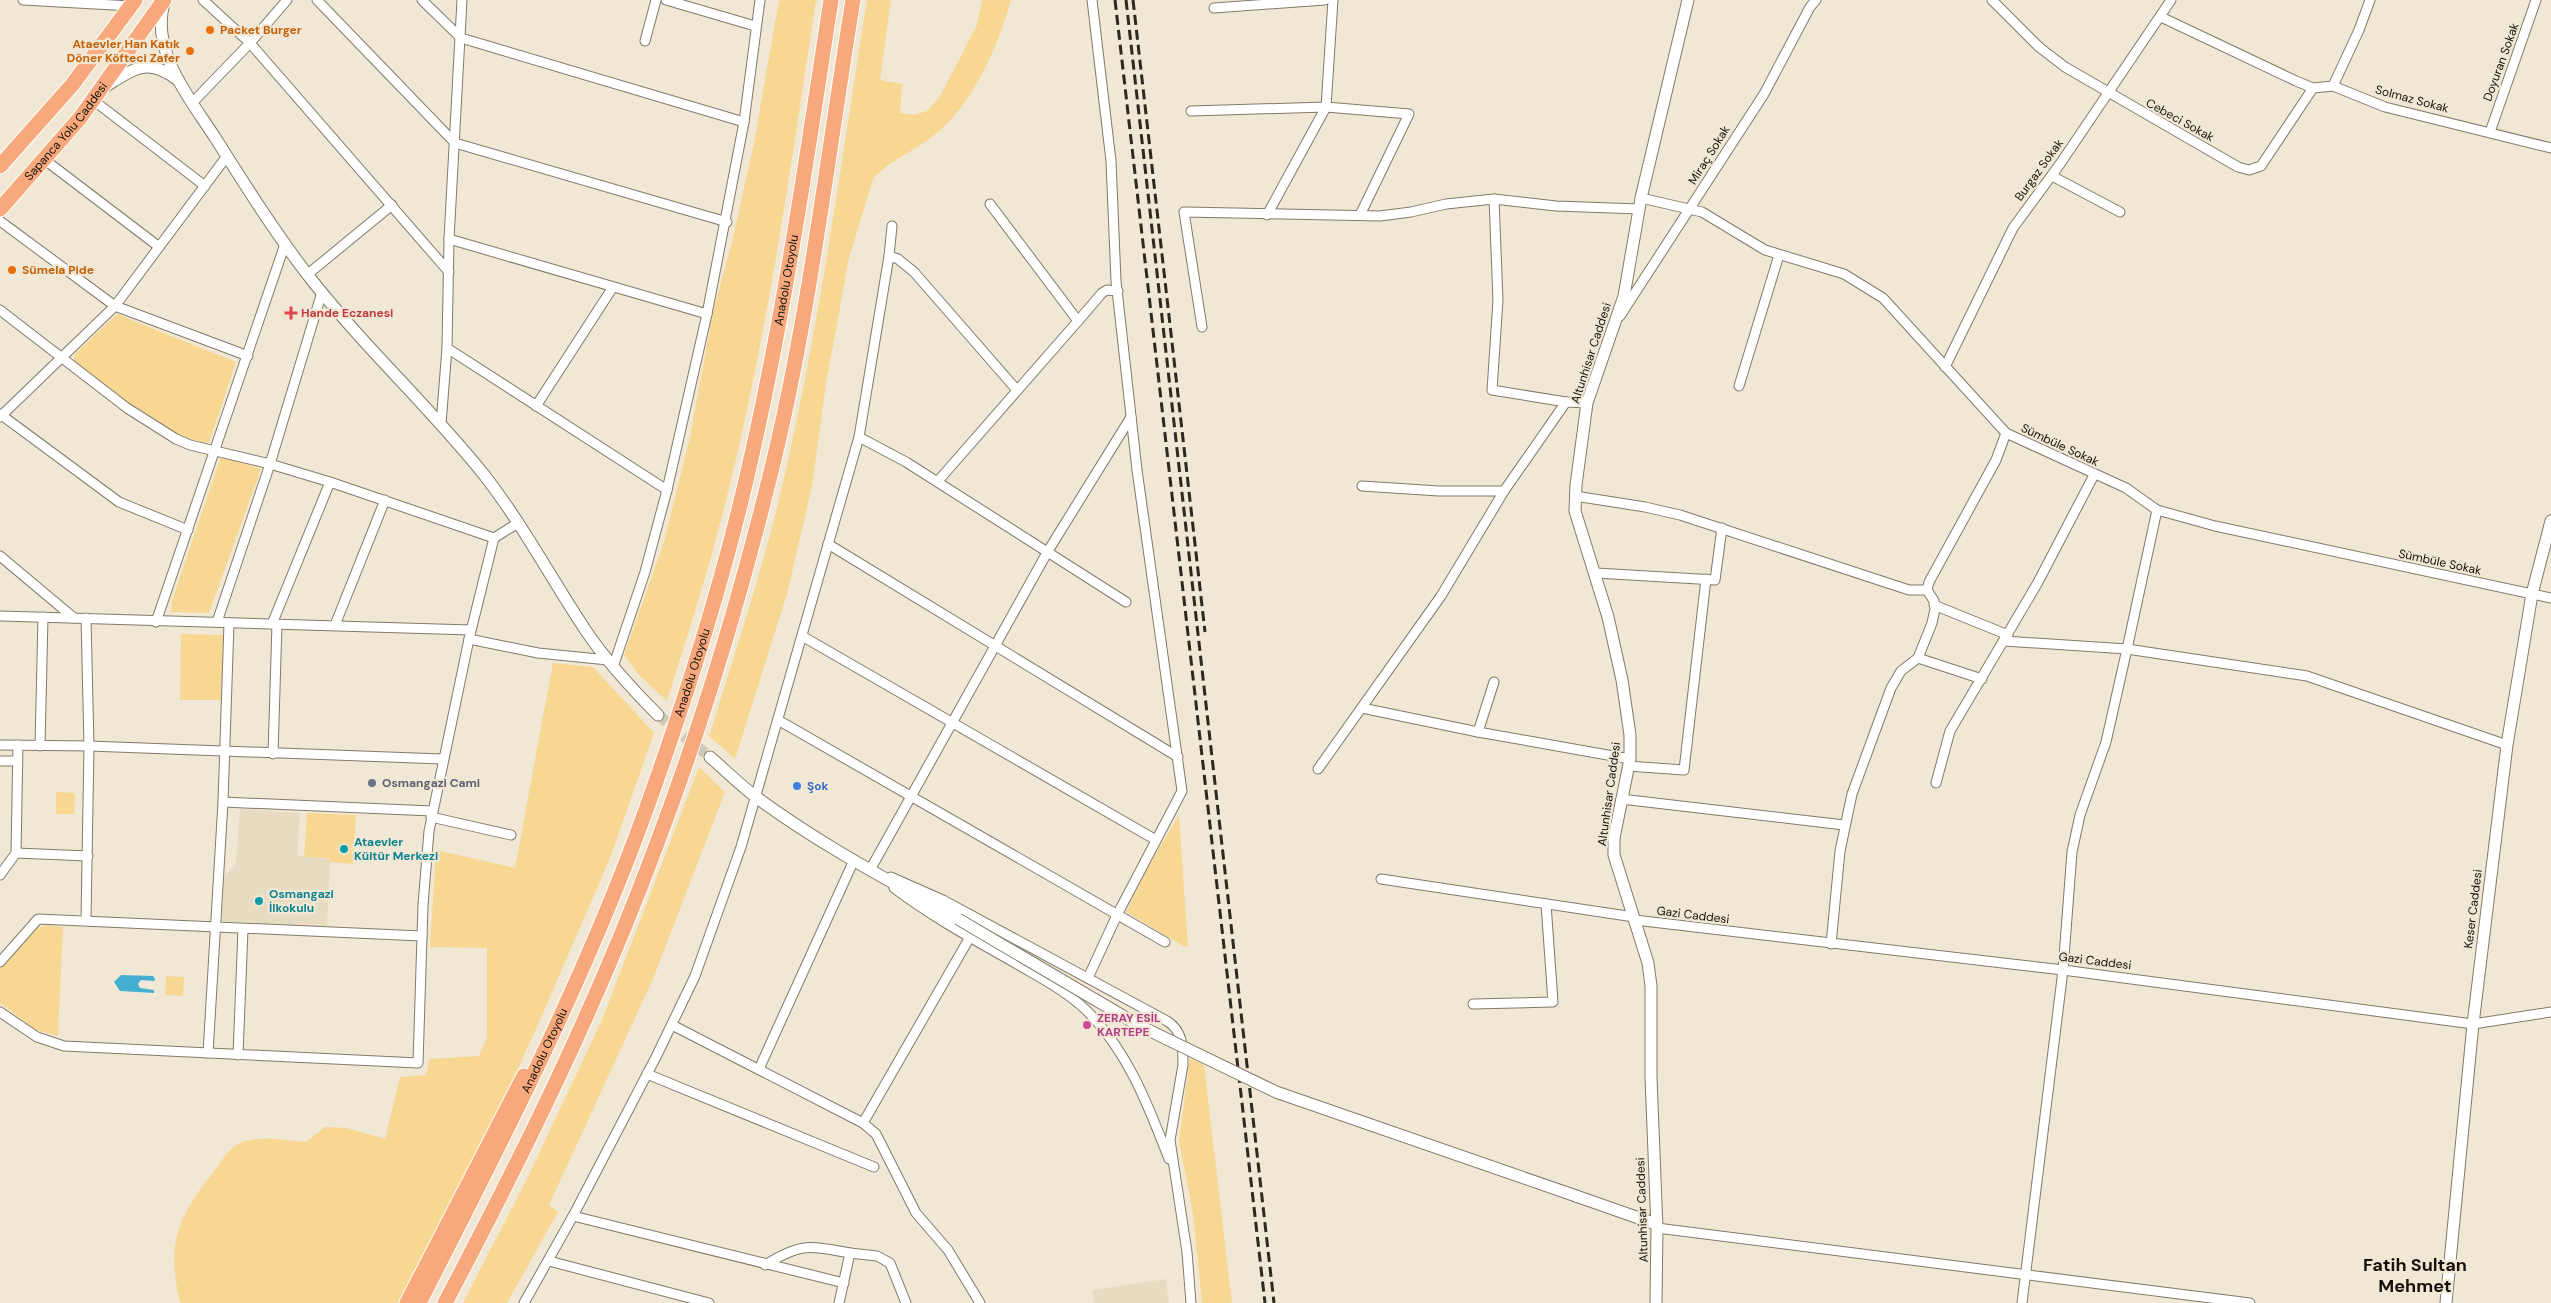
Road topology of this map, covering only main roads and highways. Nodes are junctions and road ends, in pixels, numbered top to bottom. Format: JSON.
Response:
{"nodes":[{"id":1,"x":165,"y":0,"type":"edge"},
{"id":2,"x":830,"y":0,"type":"edge"},
{"id":3,"x":853,"y":0,"type":"edge"},
{"id":4,"x":133,"y":3,"type":"edge"},
{"id":5,"x":0,"y":166,"type":"edge"},
{"id":6,"x":1,"y":212,"type":"edge"},
{"id":7,"x":583,"y":964,"type":"junction"},
{"id":8,"x":407,"y":1303,"type":"edge"},
{"id":9,"x":420,"y":1303,"type":"edge"},
{"id":10,"x":445,"y":1303,"type":"edge"}],
"edges":[{"from":1,"to":6,"type":"highway","name":"Sapanca Yolu Caddesi"},
{"from":2,"to":7,"type":"highway","name":"Anadolu Otoyolu"},
{"from":3,"to":10,"type":"highway","name":"Anadolu Otoyolu"},
{"from":4,"to":5,"type":"highway","name":"Sapanca Yolu Caddesi"},
{"from":7,"to":8,"type":"highway"},
{"from":7,"to":9,"type":"highway","name":"Anadolu Otoyolu"}]}
